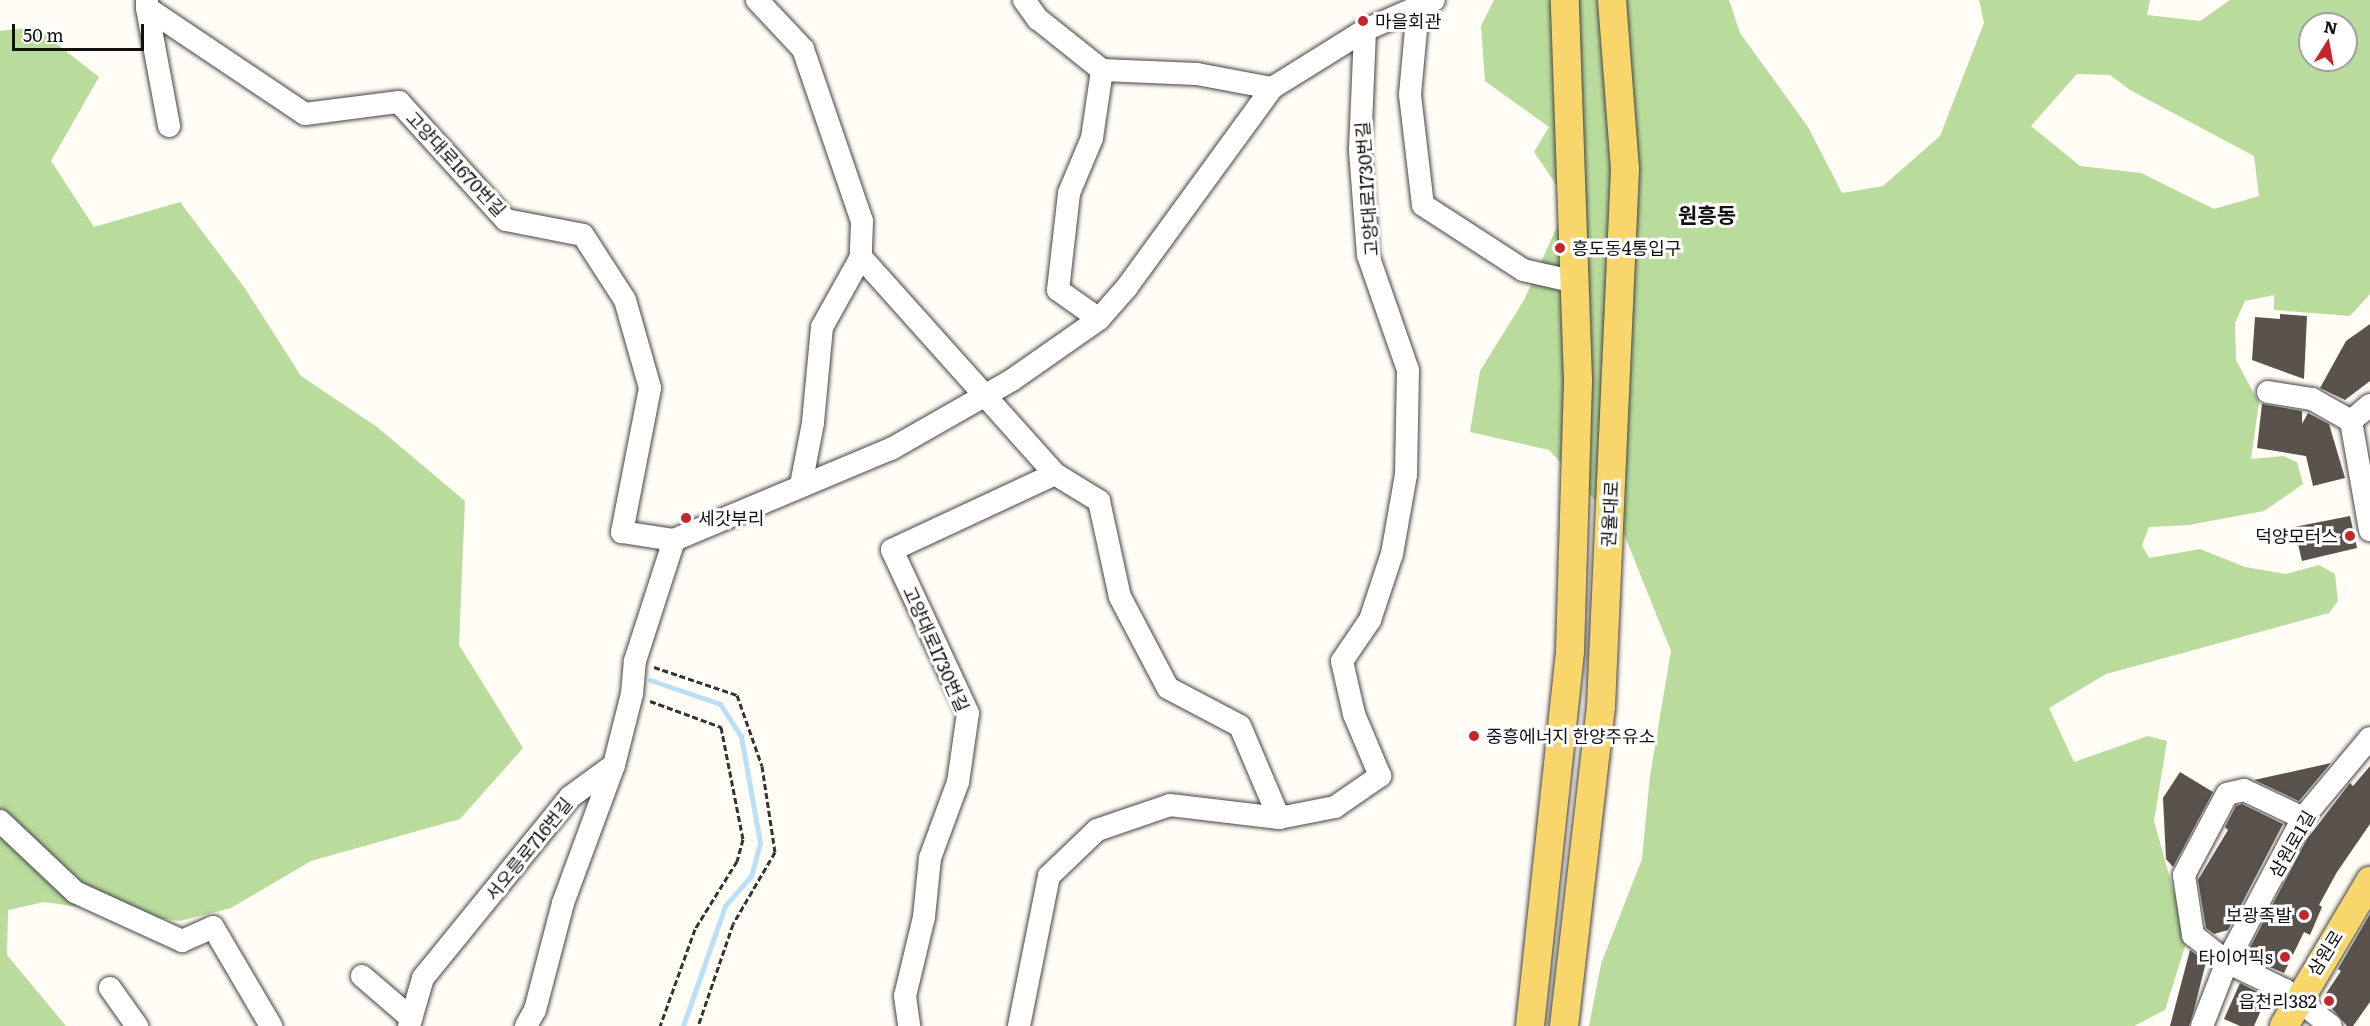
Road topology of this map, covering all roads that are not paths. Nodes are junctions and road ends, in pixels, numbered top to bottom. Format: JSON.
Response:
{"nodes":[{"id":1,"x":757,"y":0,"type":"edge"},
{"id":2,"x":1024,"y":0,"type":"edge"},
{"id":3,"x":1565,"y":0,"type":"edge"},
{"id":4,"x":1612,"y":0,"type":"edge"},
{"id":5,"x":147,"y":4,"type":"edge"},
{"id":6,"x":1426,"y":4,"type":"edge"},
{"id":7,"x":1365,"y":30,"type":"junction"},
{"id":8,"x":1102,"y":70,"type":"junction"},
{"id":9,"x":1272,"y":88,"type":"junction"},
{"id":10,"x":169,"y":126,"type":"dead end"},
{"id":11,"x":861,"y":257,"type":"junction"},
{"id":12,"x":1576,"y":282,"type":"junction"},
{"id":13,"x":1099,"y":319,"type":"junction"},
{"id":14,"x":2268,"y":392,"type":"dead end"},
{"id":15,"x":985,"y":397,"type":"junction"},
{"id":16,"x":2370,"y":405,"type":"edge"},
{"id":17,"x":2351,"y":421,"type":"junction"},
{"id":18,"x":1055,"y":474,"type":"junction"},
{"id":19,"x":801,"y":485,"type":"junction"},
{"id":20,"x":2370,"y":530,"type":"edge"},
{"id":21,"x":674,"y":540,"type":"junction"},
{"id":22,"x":2370,"y":738,"type":"edge"},
{"id":23,"x":614,"y":765,"type":"junction"},
{"id":24,"x":1279,"y":818,"type":"junction"},
{"id":25,"x":2303,"y":818,"type":"junction"},
{"id":26,"x":0,"y":821,"type":"edge"},
{"id":27,"x":2370,"y":881,"type":"edge"},
{"id":28,"x":2227,"y":962,"type":"junction"},
{"id":29,"x":362,"y":976,"type":"dead end"},
{"id":30,"x":110,"y":988,"type":"dead end"},
{"id":31,"x":2296,"y":1001,"type":"junction"},
{"id":32,"x":410,"y":1022,"type":"edge"},
{"id":33,"x":137,"y":1026,"type":"edge"},
{"id":34,"x":271,"y":1026,"type":"edge"},
{"id":35,"x":526,"y":1026,"type":"edge"},
{"id":36,"x":909,"y":1026,"type":"edge"},
{"id":37,"x":1019,"y":1026,"type":"edge"},
{"id":38,"x":1530,"y":1026,"type":"edge"},
{"id":39,"x":1564,"y":1026,"type":"edge"},
{"id":40,"x":2202,"y":1026,"type":"edge"},
{"id":41,"x":2284,"y":1026,"type":"edge"},
{"id":42,"x":2331,"y":1026,"type":"edge"}],
"edges":[{"from":1,"to":11,"type":"street"},
{"from":2,"to":8,"type":"street"},
{"from":3,"to":12,"type":"main road","name":"권율대로"},
{"from":4,"to":39,"type":"main road","name":"권율대로"},
{"from":5,"to":10,"type":"street"},
{"from":5,"to":21,"type":"street","name":"고양대로1670번길"},
{"from":6,"to":7,"type":"street"},
{"from":6,"to":12,"type":"street"},
{"from":7,"to":9,"type":"street"},
{"from":7,"to":24,"type":"street","name":"고양대로1730번길"},
{"from":8,"to":9,"type":"street"},
{"from":8,"to":13,"type":"street"},
{"from":9,"to":13,"type":"street"},
{"from":11,"to":15,"type":"street"},
{"from":11,"to":19,"type":"street"},
{"from":12,"to":38,"type":"main road","name":"권율대로"},
{"from":13,"to":15,"type":"street"},
{"from":14,"to":17,"type":"street"},
{"from":15,"to":18,"type":"street"},
{"from":15,"to":19,"type":"street"},
{"from":16,"to":17,"type":"street"},
{"from":17,"to":20,"type":"street"},
{"from":18,"to":24,"type":"street"},
{"from":18,"to":36,"type":"street","name":"고양대로1730번길"},
{"from":19,"to":21,"type":"street"},
{"from":21,"to":23,"type":"street"},
{"from":22,"to":25,"type":"street","name":"삼원로1길"},
{"from":23,"to":32,"type":"street","name":"서오릉로716번길"},
{"from":23,"to":35,"type":"street","name":"서오릉로716번길"},
{"from":24,"to":37,"type":"street","name":"고양대로1730번길"},
{"from":25,"to":28,"type":"street","name":"삼원로1길"},
{"from":25,"to":28,"type":"street"},
{"from":26,"to":34,"type":"street"},
{"from":27,"to":31,"type":"main road","name":"삼원로"},
{"from":28,"to":31,"type":"street"},
{"from":28,"to":40,"type":"street","name":"삼원로1길"},
{"from":29,"to":32,"type":"street"},
{"from":30,"to":33,"type":"street"},
{"from":31,"to":41,"type":"main road","name":"삼원로"},
{"from":31,"to":42,"type":"street"}]}
